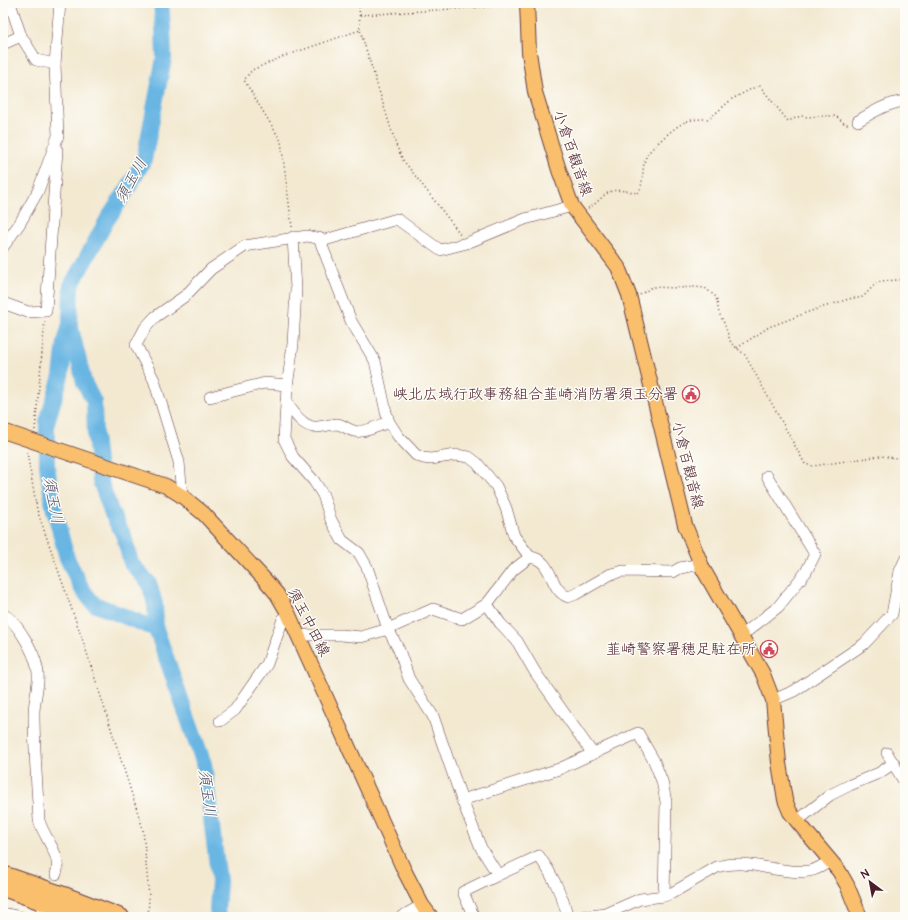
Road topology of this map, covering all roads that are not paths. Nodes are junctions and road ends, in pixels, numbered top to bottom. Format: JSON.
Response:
{"nodes":[{"id":1,"x":10,"y":3,"type":"edge"},
{"id":2,"x":60,"y":3,"type":"edge"},
{"id":3,"x":527,"y":4,"type":"edge"},
{"id":4,"x":21,"y":36,"type":"junction"},
{"id":5,"x":3,"y":44,"type":"edge"},
{"id":6,"x":55,"y":64,"type":"junction"},
{"id":7,"x":905,"y":101,"type":"edge"},
{"id":8,"x":858,"y":121,"type":"road end"},
{"id":9,"x":58,"y":136,"type":"junction"},
{"id":10,"x":575,"y":209,"type":"junction"},
{"id":11,"x":293,"y":237,"type":"junction"},
{"id":12,"x":319,"y":238,"type":"junction"},
{"id":13,"x":3,"y":248,"type":"edge"},
{"id":14,"x":3,"y":304,"type":"edge"},
{"id":15,"x":287,"y":385,"type":"junction"},
{"id":16,"x":210,"y":397,"type":"dead end"},
{"id":17,"x":286,"y":402,"type":"junction"},
{"id":18,"x":389,"y":422,"type":"junction"},
{"id":19,"x":3,"y":431,"type":"edge"},
{"id":20,"x":767,"y":476,"type":"dead end"},
{"id":21,"x":182,"y":496,"type":"junction"},
{"id":22,"x":530,"y":557,"type":"junction"},
{"id":23,"x":905,"y":560,"type":"edge"},
{"id":24,"x":701,"y":564,"type":"junction"},
{"id":25,"x":487,"y":604,"type":"junction"},
{"id":26,"x":288,"y":613,"type":"junction"},
{"id":27,"x":3,"y":614,"type":"edge"},
{"id":28,"x":388,"y":629,"type":"junction"},
{"id":29,"x":299,"y":636,"type":"junction"},
{"id":30,"x":741,"y":636,"type":"junction"},
{"id":31,"x":773,"y":700,"type":"junction"},
{"id":32,"x":220,"y":721,"type":"dead end"},
{"id":33,"x":887,"y":753,"type":"dead end"},
{"id":34,"x":593,"y":754,"type":"junction"},
{"id":35,"x":894,"y":763,"type":"junction"},
{"id":36,"x":905,"y":783,"type":"edge"},
{"id":37,"x":462,"y":800,"type":"junction"},
{"id":38,"x":798,"y":821,"type":"junction"},
{"id":39,"x":831,"y":860,"type":"junction"},
{"id":40,"x":3,"y":874,"type":"edge"},
{"id":41,"x":56,"y":874,"type":"dead end"},
{"id":42,"x":498,"y":875,"type":"junction"},
{"id":43,"x":3,"y":888,"type":"edge"},
{"id":44,"x":664,"y":896,"type":"junction"},
{"id":45,"x":422,"y":905,"type":"junction"},
{"id":46,"x":3,"y":913,"type":"edge"},
{"id":47,"x":616,"y":914,"type":"edge"},
{"id":48,"x":21,"y":917,"type":"edge"},
{"id":49,"x":83,"y":917,"type":"edge"},
{"id":50,"x":121,"y":917,"type":"edge"},
{"id":51,"x":401,"y":917,"type":"edge"},
{"id":52,"x":431,"y":917,"type":"edge"},
{"id":53,"x":474,"y":917,"type":"edge"},
{"id":54,"x":568,"y":917,"type":"edge"},
{"id":55,"x":581,"y":917,"type":"edge"},
{"id":56,"x":860,"y":917,"type":"edge"}],
"edges":[{"from":1,"to":4,"type":"street"},
{"from":2,"to":6,"type":"street"},
{"from":3,"to":10,"type":"main road","name":"小倉百観音線"},
{"from":4,"to":5,"type":"street"},
{"from":4,"to":6,"type":"street"},
{"from":6,"to":9,"type":"street"},
{"from":7,"to":8,"type":"street"},
{"from":9,"to":13,"type":"street"},
{"from":9,"to":14,"type":"street"},
{"from":10,"to":12,"type":"street"},
{"from":10,"to":24,"type":"main road","name":"小倉百観音線"},
{"from":11,"to":12,"type":"street"},
{"from":11,"to":15,"type":"street"},
{"from":11,"to":21,"type":"street"},
{"from":12,"to":18,"type":"street"},
{"from":15,"to":16,"type":"street"},
{"from":15,"to":17,"type":"street"},
{"from":17,"to":18,"type":"street"},
{"from":17,"to":28,"type":"street"},
{"from":18,"to":22,"type":"street"},
{"from":19,"to":21,"type":"main road","name":"須玉中田線"},
{"from":20,"to":30,"type":"street"},
{"from":21,"to":26,"type":"main road","name":"須玉中田線"},
{"from":22,"to":24,"type":"street"},
{"from":22,"to":25,"type":"street"},
{"from":23,"to":31,"type":"street"},
{"from":24,"to":30,"type":"main road","name":"小倉百観音線"},
{"from":25,"to":28,"type":"street"},
{"from":25,"to":34,"type":"street"},
{"from":26,"to":29,"type":"main road","name":"須玉中田線"},
{"from":26,"to":32,"type":"street"},
{"from":27,"to":41,"type":"street"},
{"from":28,"to":29,"type":"street"},
{"from":28,"to":37,"type":"street"},
{"from":29,"to":45,"type":"main road","name":"須玉中田線"},
{"from":30,"to":31,"type":"main road","name":"小倉百観音線"},
{"from":31,"to":38,"type":"main road","name":"小倉百観音線"},
{"from":33,"to":35,"type":"street"},
{"from":34,"to":37,"type":"street"},
{"from":34,"to":44,"type":"street"},
{"from":35,"to":36,"type":"street"},
{"from":35,"to":38,"type":"street"},
{"from":37,"to":42,"type":"street"},
{"from":38,"to":39,"type":"main road","name":"小倉百観音線"},
{"from":39,"to":44,"type":"street"},
{"from":39,"to":56,"type":"main road","name":"小倉百観音線"},
{"from":40,"to":50,"type":"highway"},
{"from":42,"to":53,"type":"street"},
{"from":42,"to":54,"type":"street"},
{"from":43,"to":49,"type":"highway"},
{"from":44,"to":47,"type":"street"},
{"from":45,"to":51,"type":"street"},
{"from":45,"to":52,"type":"main road","name":"須玉中田線"},
{"from":46,"to":48,"type":"street"},
{"from":47,"to":55,"type":"street"}]}
